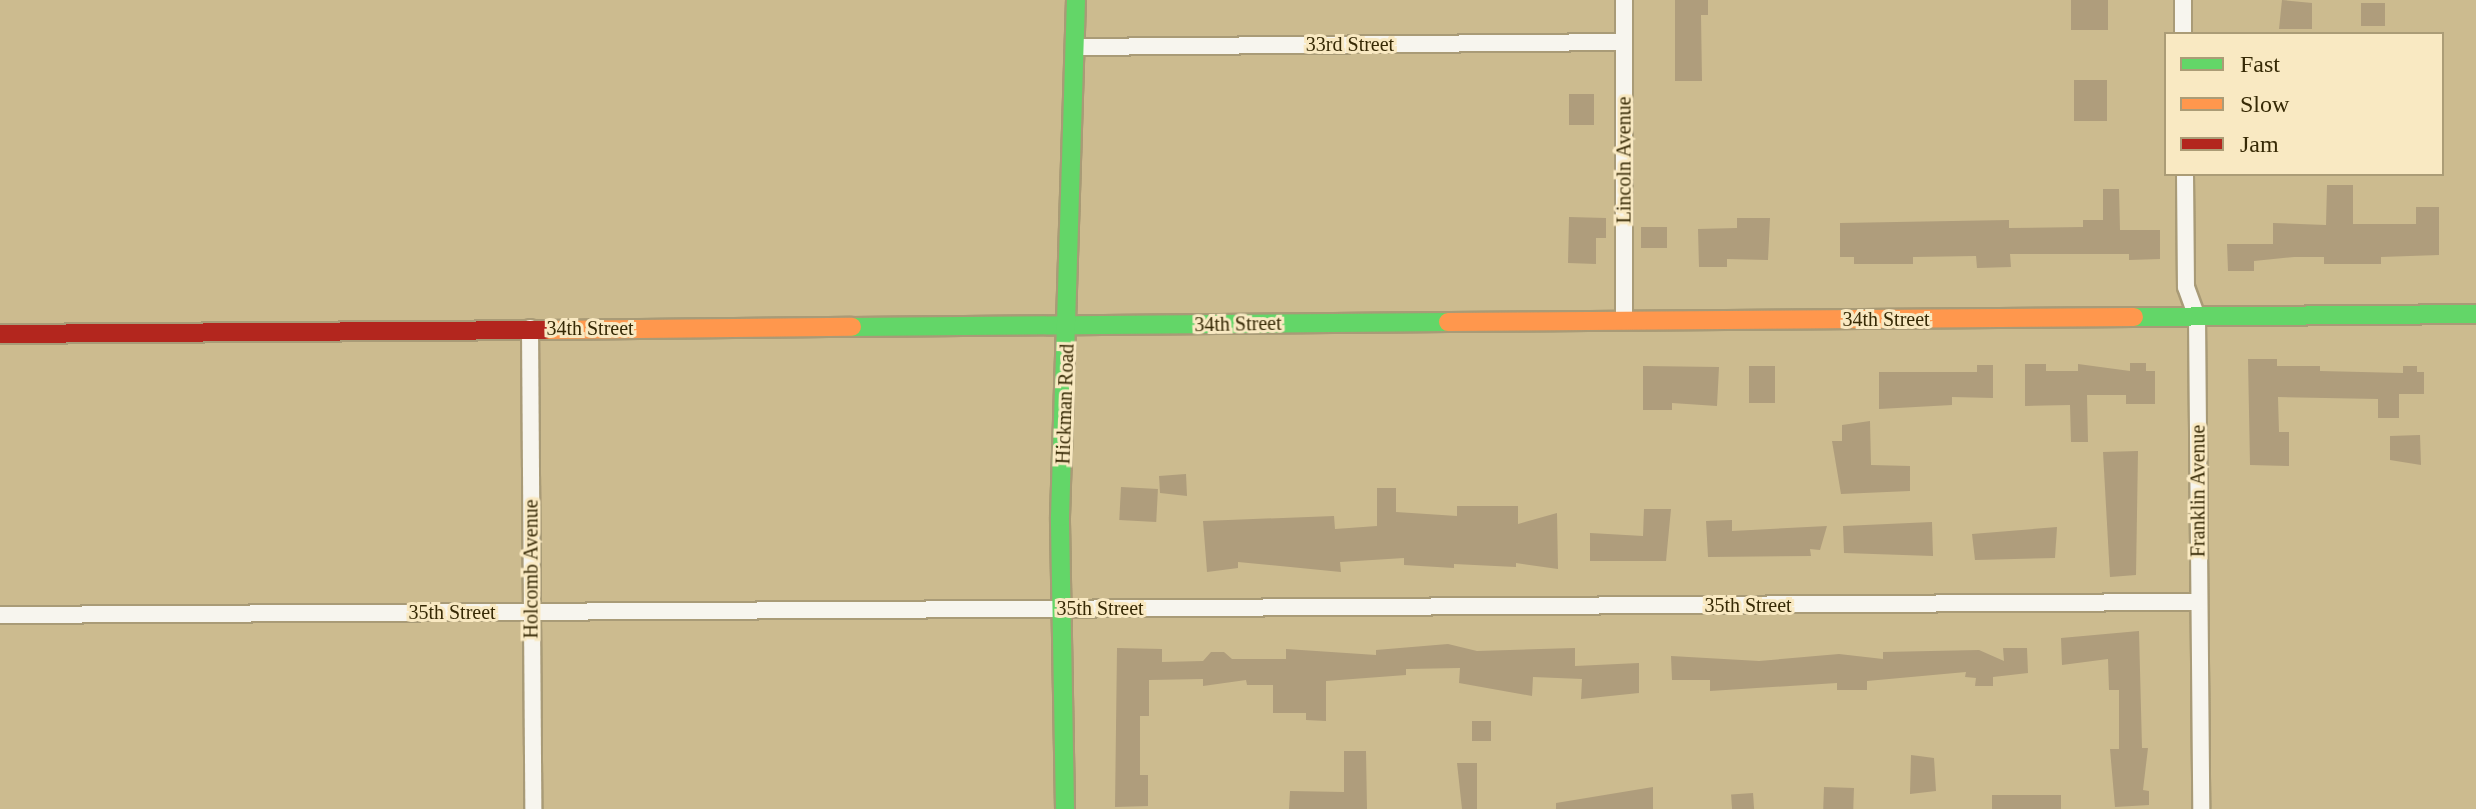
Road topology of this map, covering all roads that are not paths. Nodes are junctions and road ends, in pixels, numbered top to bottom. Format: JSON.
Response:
{"nodes":[{"id":1,"x":1076,"y":0,"type":"edge"},
{"id":2,"x":1624,"y":0,"type":"edge"},
{"id":3,"x":2183,"y":0,"type":"edge"},
{"id":4,"x":2183,"y":32,"type":"edge"},
{"id":5,"x":1624,"y":42,"type":"junction"},
{"id":6,"x":1075,"y":47,"type":"junction"},
{"id":7,"x":2185,"y":176,"type":"edge"},
{"id":8,"x":2476,"y":314,"type":"edge"},
{"id":9,"x":2197,"y":317,"type":"junction"},
{"id":10,"x":1624,"y":321,"type":"junction"},
{"id":11,"x":1068,"y":326,"type":"junction"},
{"id":12,"x":530,"y":328,"type":"junction"},
{"id":13,"x":0,"y":334,"type":"edge"},
{"id":14,"x":2199,"y":602,"type":"junction"},
{"id":15,"x":1062,"y":608,"type":"junction"},
{"id":16,"x":531,"y":611,"type":"junction"},
{"id":17,"x":0,"y":615,"type":"edge"},
{"id":18,"x":533,"y":809,"type":"edge"},
{"id":19,"x":1065,"y":809,"type":"edge"},
{"id":20,"x":2201,"y":809,"type":"edge"}],
"edges":[{"from":1,"to":6,"type":"street","name":"Hickman Road"},
{"from":2,"to":5,"type":"street","name":"Lincoln Avenue"},
{"from":3,"to":4,"type":"street"},
{"from":5,"to":6,"type":"street","name":"33rd Street"},
{"from":5,"to":10,"type":"street","name":"Lincoln Avenue"},
{"from":6,"to":11,"type":"street","name":"Hickman Road"},
{"from":7,"to":9,"type":"street","name":"Franklin Avenue"},
{"from":8,"to":9,"type":"street","name":"34th Street"},
{"from":9,"to":10,"type":"street","name":"34th Street"},
{"from":9,"to":14,"type":"street","name":"Franklin Avenue"},
{"from":10,"to":11,"type":"street","name":"34th Street"},
{"from":11,"to":12,"type":"street","name":"34th Street"},
{"from":11,"to":15,"type":"street","name":"Hickman Road"},
{"from":12,"to":13,"type":"street","name":"34th Street"},
{"from":12,"to":16,"type":"street","name":"Holcomb Avenue"},
{"from":14,"to":15,"type":"street","name":"35th Street"},
{"from":14,"to":20,"type":"street","name":"Franklin Avenue"},
{"from":15,"to":16,"type":"street","name":"35th Street"},
{"from":15,"to":19,"type":"street","name":"Hickman Road"},
{"from":16,"to":17,"type":"street","name":"35th Street"},
{"from":16,"to":18,"type":"street","name":"Holcomb Avenue"}]}
